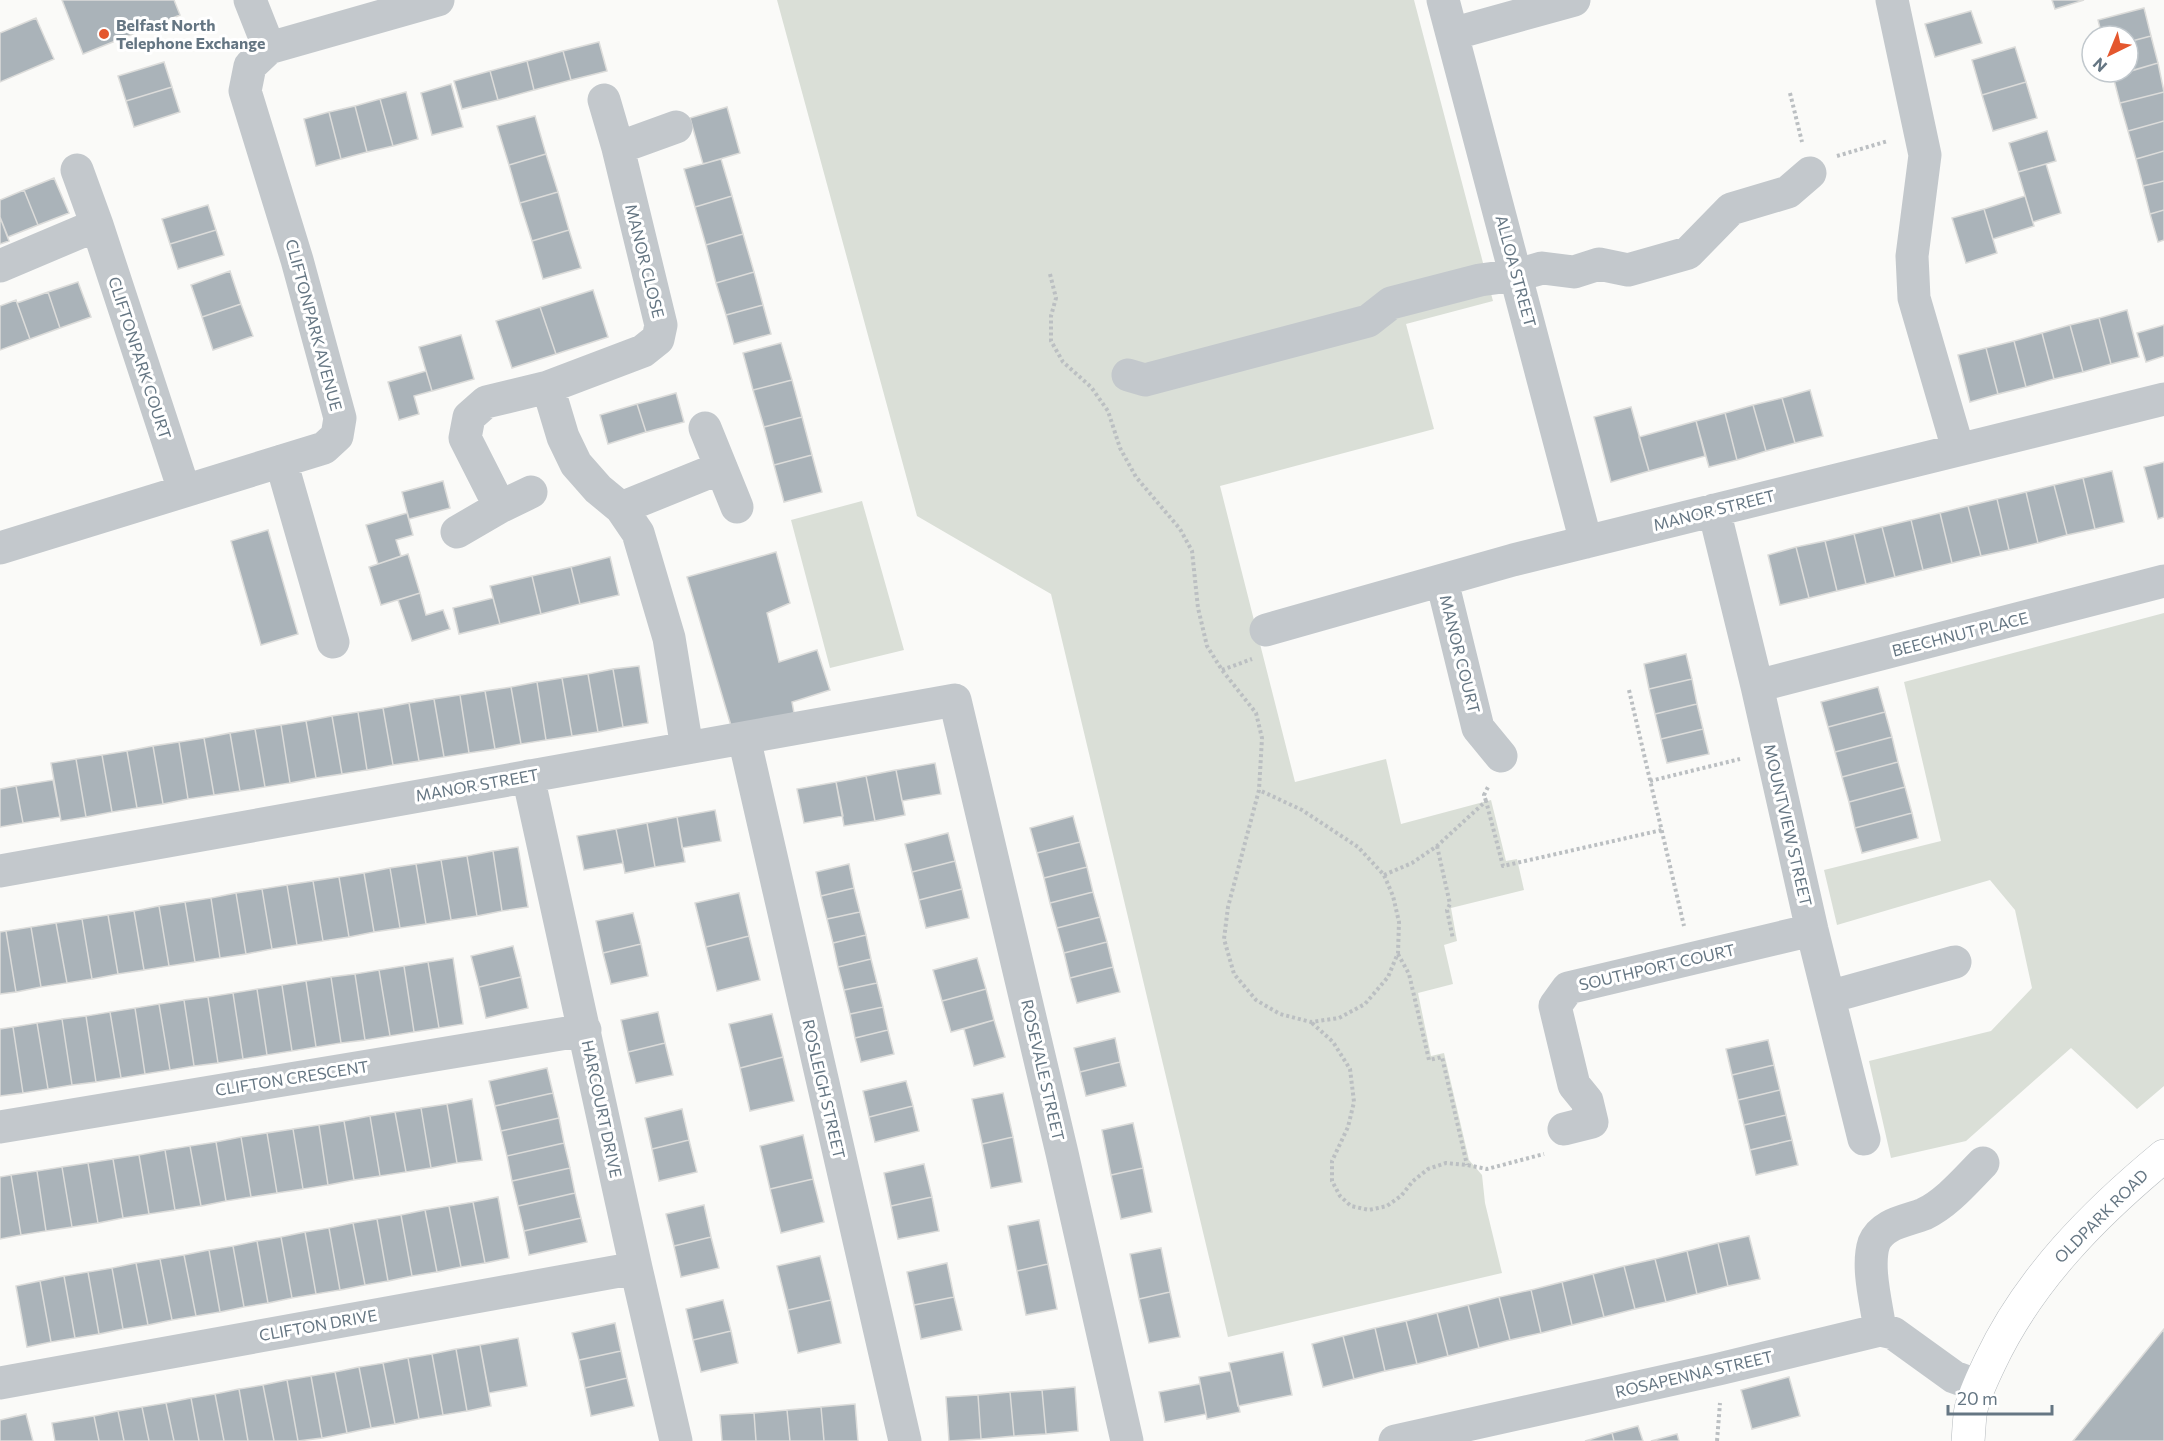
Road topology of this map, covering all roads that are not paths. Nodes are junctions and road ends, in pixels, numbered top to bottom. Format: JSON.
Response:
{"nodes":[{"id":1,"x":250,"y":0,"type":"edge"},
{"id":2,"x":438,"y":0,"type":"edge"},
{"id":3,"x":1443,"y":0,"type":"edge"},
{"id":4,"x":1574,"y":0,"type":"edge"},
{"id":5,"x":1892,"y":0,"type":"edge"},
{"id":6,"x":1452,"y":34,"type":"junction"},
{"id":7,"x":269,"y":48,"type":"junction"},
{"id":8,"x":604,"y":100,"type":"dead end"},
{"id":9,"x":676,"y":127,"type":"dead end"},
{"id":10,"x":618,"y":148,"type":"junction"},
{"id":11,"x":77,"y":170,"type":"dead end"},
{"id":12,"x":1810,"y":173,"type":"road end"},
{"id":13,"x":97,"y":225,"type":"junction"},
{"id":14,"x":0,"y":266,"type":"edge"},
{"id":15,"x":1517,"y":275,"type":"junction"},
{"id":16,"x":1128,"y":375,"type":"dead end"},
{"id":17,"x":548,"y":387,"type":"junction"},
{"id":18,"x":2164,"y":399,"type":"edge"},
{"id":19,"x":705,"y":428,"type":"dead end"},
{"id":20,"x":1958,"y":449,"type":"junction"},
{"id":21,"x":281,"y":461,"type":"junction"},
{"id":22,"x":720,"y":468,"type":"junction"},
{"id":23,"x":184,"y":490,"type":"junction"},
{"id":24,"x":531,"y":492,"type":"dead end"},
{"id":25,"x":500,"y":507,"type":"junction"},
{"id":26,"x":736,"y":507,"type":"dead end"},
{"id":27,"x":621,"y":508,"type":"junction"},
{"id":28,"x":1714,"y":510,"type":"junction"},
{"id":29,"x":457,"y":532,"type":"dead end"},
{"id":30,"x":1586,"y":542,"type":"junction"},
{"id":31,"x":0,"y":548,"type":"edge"},
{"id":32,"x":1442,"y":581,"type":"junction"},
{"id":33,"x":2164,"y":581,"type":"edge"},
{"id":34,"x":1266,"y":630,"type":"dead end"},
{"id":35,"x":333,"y":642,"type":"dead end"},
{"id":36,"x":1757,"y":686,"type":"junction"},
{"id":37,"x":955,"y":700,"type":"joint"},
{"id":38,"x":744,"y":738,"type":"junction"},
{"id":39,"x":687,"y":748,"type":"junction"},
{"id":40,"x":1501,"y":756,"type":"dead end"},
{"id":41,"x":528,"y":776,"type":"junction"},
{"id":42,"x":0,"y":871,"type":"edge"},
{"id":43,"x":1812,"y":930,"type":"junction"},
{"id":44,"x":1955,"y":962,"type":"dead end"},
{"id":45,"x":1829,"y":998,"type":"junction"},
{"id":46,"x":585,"y":1030,"type":"junction"},
{"id":47,"x":0,"y":1126,"type":"edge"},
{"id":48,"x":1564,"y":1130,"type":"road end"},
{"id":49,"x":1864,"y":1139,"type":"dead end"},
{"id":50,"x":2164,"y":1156,"type":"edge"},
{"id":51,"x":1983,"y":1163,"type":"dead end"},
{"id":52,"x":636,"y":1268,"type":"junction"},
{"id":53,"x":1880,"y":1330,"type":"junction"},
{"id":54,"x":0,"y":1383,"type":"edge"},
{"id":55,"x":1979,"y":1386,"type":"junction"},
{"id":56,"x":1502,"y":1430,"type":"edge"},
{"id":57,"x":676,"y":1441,"type":"edge"},
{"id":58,"x":905,"y":1441,"type":"edge"},
{"id":59,"x":1127,"y":1441,"type":"edge"},
{"id":60,"x":1395,"y":1441,"type":"edge"},
{"id":61,"x":1968,"y":1441,"type":"edge"}],
"edges":[{"from":1,"to":7,"type":"street"},
{"from":2,"to":7,"type":"street"},
{"from":3,"to":6,"type":"street","name":"ALLOA STREET"},
{"from":4,"to":6,"type":"street"},
{"from":5,"to":20,"type":"street"},
{"from":6,"to":15,"type":"street","name":"ALLOA STREET"},
{"from":7,"to":21,"type":"street","name":"CLIFTONPARK AVENUE"},
{"from":8,"to":10,"type":"street","name":"MANOR CLOSE"},
{"from":9,"to":10,"type":"street"},
{"from":10,"to":17,"type":"street","name":"MANOR CLOSE"},
{"from":11,"to":13,"type":"street","name":"CLIFTONPARK COURT"},
{"from":12,"to":15,"type":"street"},
{"from":13,"to":14,"type":"street"},
{"from":13,"to":23,"type":"street","name":"CLIFTONPARK COURT"},
{"from":15,"to":16,"type":"street"},
{"from":15,"to":30,"type":"street","name":"ALLOA STREET"},
{"from":17,"to":25,"type":"street","name":"MANOR CLOSE"},
{"from":17,"to":27,"type":"street"},
{"from":18,"to":20,"type":"street","name":"MANOR STREET"},
{"from":19,"to":22,"type":"street"},
{"from":20,"to":28,"type":"street","name":"MANOR STREET"},
{"from":21,"to":23,"type":"street","name":"CLIFTONPARK AVENUE"},
{"from":21,"to":35,"type":"street"},
{"from":22,"to":26,"type":"street"},
{"from":22,"to":27,"type":"street"},
{"from":23,"to":31,"type":"street","name":"CLIFTONPARK AVENUE"},
{"from":24,"to":25,"type":"street"},
{"from":25,"to":29,"type":"street"},
{"from":27,"to":39,"type":"street"},
{"from":28,"to":30,"type":"street","name":"MANOR STREET"},
{"from":28,"to":36,"type":"street","name":"MOUNTVIEW STREET"},
{"from":30,"to":32,"type":"street","name":"MANOR STREET"},
{"from":32,"to":34,"type":"street","name":"MANOR STREET"},
{"from":32,"to":40,"type":"street","name":"MANOR COURT"},
{"from":33,"to":36,"type":"street","name":"BEECHNUT PLACE"},
{"from":36,"to":43,"type":"street","name":"MOUNTVIEW STREET"},
{"from":37,"to":38,"type":"street","name":"MANOR STREET"},
{"from":37,"to":59,"type":"street","name":"ROSEVALE STREET"},
{"from":38,"to":39,"type":"street","name":"MANOR STREET"},
{"from":38,"to":58,"type":"street","name":"ROSLEIGH STREET"},
{"from":39,"to":41,"type":"street","name":"MANOR STREET"},
{"from":41,"to":42,"type":"street","name":"MANOR STREET"},
{"from":41,"to":46,"type":"street","name":"HARCOURT DRIVE"},
{"from":43,"to":45,"type":"street","name":"MOUNTVIEW STREET"},
{"from":43,"to":48,"type":"street","name":"SOUTHPORT COURT"},
{"from":44,"to":45,"type":"street"},
{"from":45,"to":49,"type":"street","name":"MOUNTVIEW STREET"},
{"from":46,"to":47,"type":"street","name":"CLIFTON CRESCENT"},
{"from":46,"to":52,"type":"street","name":"HARCOURT DRIVE"},
{"from":50,"to":55,"type":"main road","name":"OLDPARK ROAD"},
{"from":51,"to":53,"type":"street"},
{"from":52,"to":54,"type":"street","name":"CLIFTON DRIVE"},
{"from":52,"to":57,"type":"street","name":"HARCOURT DRIVE"},
{"from":53,"to":55,"type":"street"},
{"from":53,"to":56,"type":"street","name":"ROSAPENNA STREET"},
{"from":55,"to":61,"type":"main road","name":"OLDPARK ROAD"},
{"from":56,"to":60,"type":"street","name":"ROSAPENNA STREET"}]}
